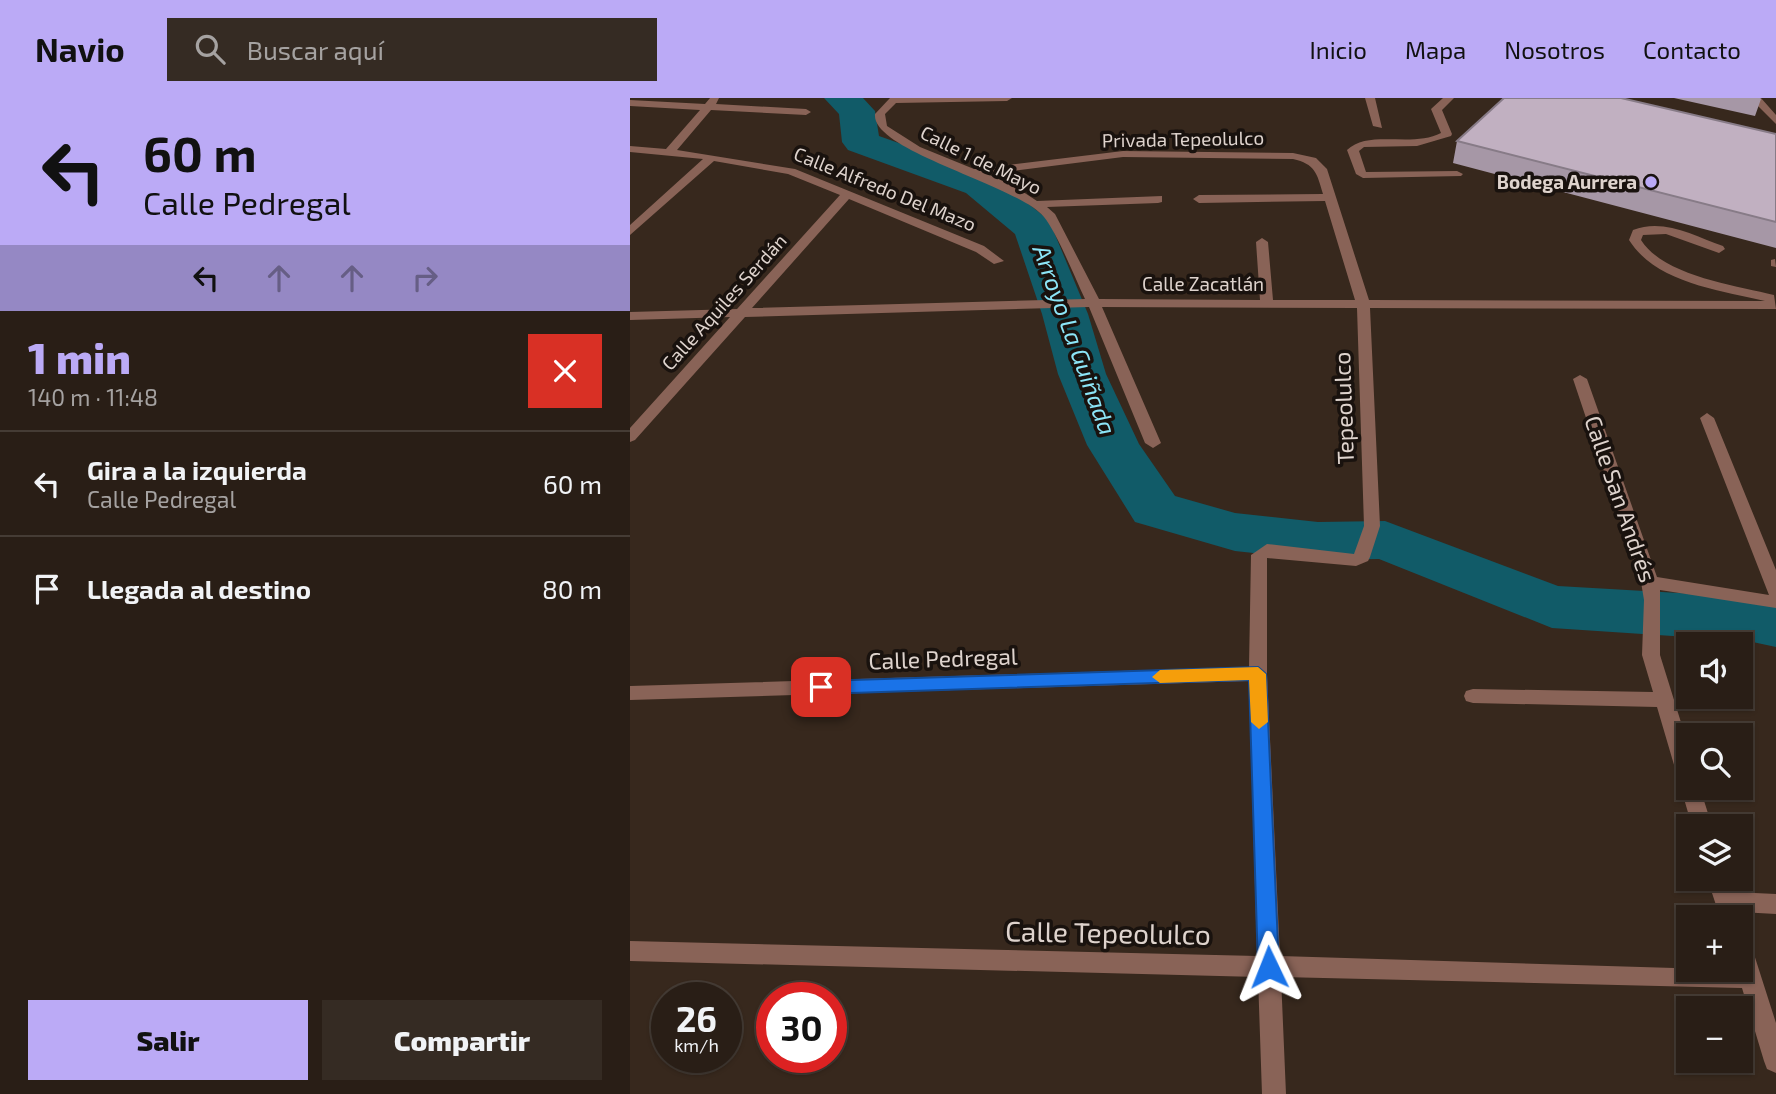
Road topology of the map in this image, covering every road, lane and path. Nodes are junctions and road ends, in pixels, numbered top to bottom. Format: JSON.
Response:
{"nodes":[{"id":1,"x":1007,"y":98,"type":"edge"},
{"id":2,"x":1370,"y":98,"type":"edge"},
{"id":3,"x":1450,"y":98,"type":"edge"},
{"id":4,"x":1755,"y":98,"type":"edge"},
{"id":5,"x":896,"y":99,"type":"edge"},
{"id":6,"x":713,"y":102,"type":"edge"},
{"id":7,"x":630,"y":103,"type":"edge"},
{"id":8,"x":806,"y":112,"type":"dead end"},
{"id":9,"x":1776,"y":121,"type":"edge"},
{"id":10,"x":1378,"y":126,"type":"dead end"},
{"id":11,"x":630,"y":149,"type":"edge"},
{"id":12,"x":670,"y":152,"type":"junction"},
{"id":13,"x":712,"y":157,"type":"junction"},
{"id":14,"x":1311,"y":160,"type":"joint"},
{"id":15,"x":971,"y":173,"type":"junction"},
{"id":16,"x":1457,"y":174,"type":"dead end"},
{"id":17,"x":847,"y":194,"type":"junction"},
{"id":18,"x":1328,"y":197,"type":"junction"},
{"id":19,"x":1158,"y":199,"type":"dead end"},
{"id":20,"x":1199,"y":199,"type":"dead end"},
{"id":21,"x":1037,"y":204,"type":"junction"},
{"id":22,"x":630,"y":231,"type":"edge"},
{"id":23,"x":1262,"y":242,"type":"dead end"},
{"id":24,"x":1719,"y":249,"type":"dead end"},
{"id":25,"x":998,"y":261,"type":"dead end"},
{"id":26,"x":1776,"y":302,"type":"edge"},
{"id":27,"x":1094,"y":303,"type":"junction"},
{"id":28,"x":1363,"y":303,"type":"junction"},
{"id":29,"x":1267,"y":304,"type":"junction"},
{"id":30,"x":741,"y":312,"type":"junction"},
{"id":31,"x":630,"y":316,"type":"edge"},
{"id":32,"x":1580,"y":379,"type":"dead end"},
{"id":33,"x":1707,"y":418,"type":"dead end"},
{"id":34,"x":630,"y":437,"type":"edge"},
{"id":35,"x":1153,"y":443,"type":"dead end"},
{"id":36,"x":1651,"y":591,"type":"junction"},
{"id":37,"x":1776,"y":591,"type":"edge"},
{"id":38,"x":1776,"y":602,"type":"edge"},
{"id":39,"x":1258,"y":674,"type":"junction"},
{"id":40,"x":630,"y":693,"type":"edge"},
{"id":41,"x":1473,"y":696,"type":"dead end"},
{"id":42,"x":1664,"y":700,"type":"junction"},
{"id":43,"x":1676,"y":739,"type":"edge"},
{"id":44,"x":1776,"y":904,"type":"edge"},
{"id":45,"x":1753,"y":906,"type":"edge"},
{"id":46,"x":630,"y":951,"type":"edge"},
{"id":47,"x":1269,"y":967,"type":"junction"},
{"id":48,"x":1676,"y":976,"type":"edge"},
{"id":49,"x":1753,"y":981,"type":"edge"},
{"id":50,"x":1776,"y":1060,"type":"edge"},
{"id":51,"x":1274,"y":1094,"type":"edge"}],
"edges":[{"from":1,"to":5,"type":"street"},
{"from":2,"to":10,"type":"street"},
{"from":3,"to":16,"type":"street"},
{"from":4,"to":9,"type":"street"},
{"from":5,"to":15,"type":"street","name":"Calle 1 de Mayo"},
{"from":6,"to":7,"type":"street"},
{"from":6,"to":8,"type":"street"},
{"from":6,"to":12,"type":"street"},
{"from":11,"to":12,"type":"street","name":"Calle Alfredo Del Mazo"},
{"from":12,"to":13,"type":"street","name":"Calle Alfredo Del Mazo"},
{"from":13,"to":17,"type":"street","name":"Calle Alfredo Del Mazo"},
{"from":13,"to":22,"type":"street"},
{"from":14,"to":15,"type":"street","name":"Privada Tepeolulco"},
{"from":14,"to":18,"type":"street","name":"Tepeolulco"},
{"from":15,"to":21,"type":"street","name":"Calle 1 de Mayo"},
{"from":17,"to":25,"type":"street","name":"Calle Alfredo Del Mazo"},
{"from":17,"to":30,"type":"street","name":"Calle Aquiles Serdán"},
{"from":18,"to":20,"type":"street"},
{"from":18,"to":28,"type":"street","name":"Tepeolulco"},
{"from":19,"to":21,"type":"street"},
{"from":21,"to":27,"type":"street","name":"Calle 1 de Mayo"},
{"from":23,"to":29,"type":"street"},
{"from":24,"to":26,"type":"street"},
{"from":26,"to":28,"type":"street","name":"Calle Zacatlán"},
{"from":27,"to":29,"type":"street","name":"Calle Zacatlán"},
{"from":27,"to":30,"type":"street","name":"Calle Zacatlán"},
{"from":27,"to":35,"type":"street","name":"Calle 1 de Mayo"},
{"from":28,"to":29,"type":"street","name":"Calle Zacatlán"},
{"from":28,"to":39,"type":"street","name":"Tepeolulco"},
{"from":30,"to":31,"type":"street","name":"Calle Zacatlán"},
{"from":30,"to":34,"type":"street","name":"Calle Aquiles Serdán"},
{"from":32,"to":36,"type":"street","name":"Calle San Andrés"},
{"from":33,"to":37,"type":"street"},
{"from":36,"to":38,"type":"street"},
{"from":36,"to":42,"type":"street","name":"Calle San Andrés"},
{"from":39,"to":40,"type":"street","name":"Calle Pedregal"},
{"from":39,"to":47,"type":"street"},
{"from":41,"to":42,"type":"street"},
{"from":42,"to":43,"type":"street","name":"Calle San Andrés"},
{"from":44,"to":45,"type":"street"},
{"from":46,"to":47,"type":"street","name":"Calle Tepeolulco"},
{"from":47,"to":48,"type":"street","name":"Calle Tepeolulco"},
{"from":47,"to":51,"type":"street"},
{"from":49,"to":50,"type":"street"}]}
